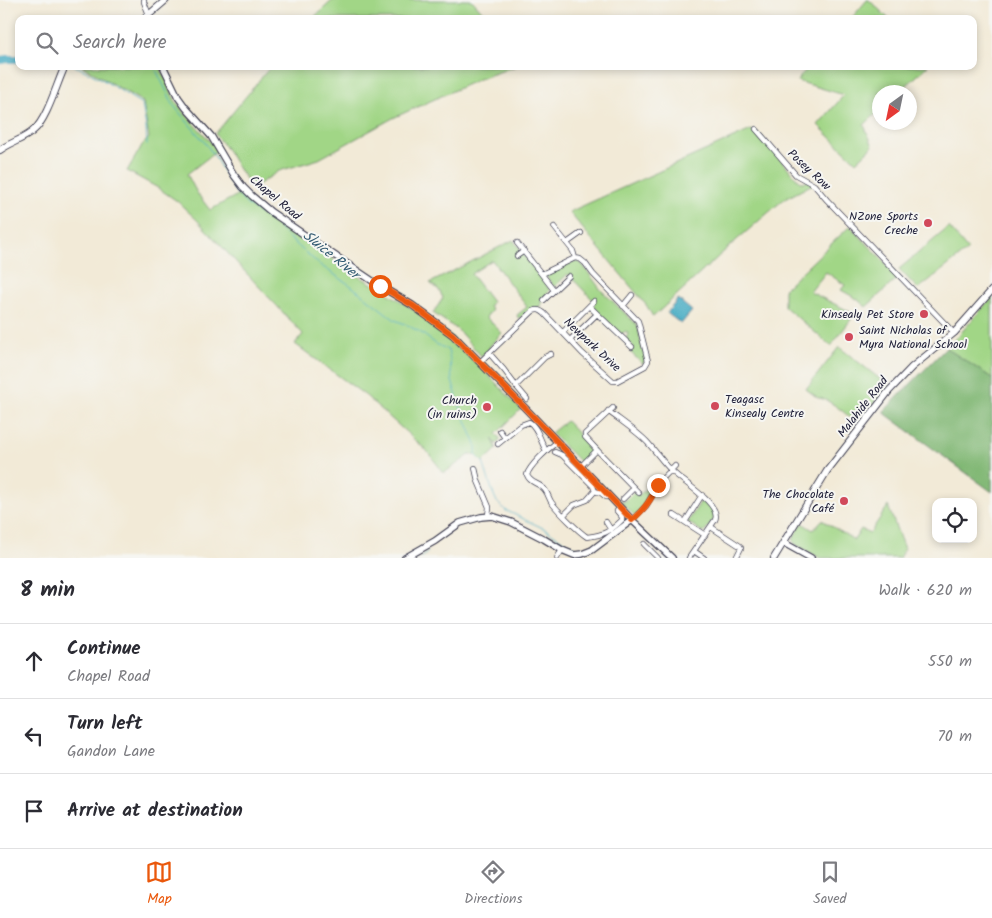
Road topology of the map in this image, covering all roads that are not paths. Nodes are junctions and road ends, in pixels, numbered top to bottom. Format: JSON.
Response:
{"nodes":[{"id":1,"x":144,"y":0,"type":"edge"},
{"id":2,"x":166,"y":0,"type":"edge"},
{"id":3,"x":147,"y":15,"type":"edge"},
{"id":4,"x":149,"y":15,"type":"edge"},
{"id":5,"x":64,"y":70,"type":"edge"},
{"id":6,"x":165,"y":70,"type":"edge"},
{"id":7,"x":756,"y":128,"type":"dead end"},
{"id":8,"x":0,"y":150,"type":"edge"},
{"id":9,"x":554,"y":228,"type":"dead end"},
{"id":10,"x":581,"y":232,"type":"dead end"},
{"id":11,"x":518,"y":243,"type":"dead end"},
{"id":12,"x":567,"y":243,"type":"junction"},
{"id":13,"x":524,"y":251,"type":"junction"},
{"id":14,"x":517,"y":256,"type":"dead end"},
{"id":15,"x":575,"y":258,"type":"junction"},
{"id":16,"x":542,"y":274,"type":"junction"},
{"id":17,"x":569,"y":276,"type":"dead end"},
{"id":18,"x":554,"y":290,"type":"junction"},
{"id":19,"x":992,"y":290,"type":"edge"},
{"id":20,"x":632,"y":295,"type":"dead end"},
{"id":21,"x":544,"y":300,"type":"dead end"},
{"id":22,"x":594,"y":301,"type":"dead end"},
{"id":23,"x":589,"y":306,"type":"junction"},
{"id":24,"x":622,"y":306,"type":"junction"},
{"id":25,"x":597,"y":314,"type":"junction"},
{"id":26,"x":562,"y":332,"type":"junction"},
{"id":27,"x":627,"y":333,"type":"dead end"},
{"id":28,"x":954,"y":333,"type":"junction"},
{"id":29,"x":622,"y":338,"type":"junction"},
{"id":30,"x":570,"y":340,"type":"junction"},
{"id":31,"x":632,"y":347,"type":"dead end"},
{"id":32,"x":489,"y":354,"type":"junction"},
{"id":33,"x":551,"y":354,"type":"dead end"},
{"id":34,"x":480,"y":362,"type":"junction"},
{"id":35,"x":516,"y":386,"type":"junction"},
{"id":36,"x":527,"y":399,"type":"dead end"},
{"id":37,"x":500,"y":431,"type":"dead end"},
{"id":38,"x":505,"y":438,"type":"junction"},
{"id":39,"x":557,"y":442,"type":"junction"},
{"id":40,"x":498,"y":444,"type":"dead end"},
{"id":41,"x":597,"y":450,"type":"junction"},
{"id":42,"x":546,"y":451,"type":"junction"},
{"id":43,"x":556,"y":452,"type":"dead end"},
{"id":44,"x":581,"y":466,"type":"junction"},
{"id":45,"x":475,"y":468,"type":"dead end"},
{"id":46,"x":673,"y":468,"type":"junction"},
{"id":47,"x":634,"y":488,"type":"junction"},
{"id":48,"x":595,"y":491,"type":"junction"},
{"id":49,"x":639,"y":493,"type":"dead end"},
{"id":50,"x":702,"y":495,"type":"junction"},
{"id":51,"x":606,"y":497,"type":"dead end"},
{"id":52,"x":622,"y":499,"type":"dead end"},
{"id":53,"x":617,"y":511,"type":"dead end"},
{"id":54,"x":564,"y":515,"type":"junction"},
{"id":55,"x":674,"y":515,"type":"dead end"},
{"id":56,"x":488,"y":516,"type":"junction"},
{"id":57,"x":632,"y":520,"type":"junction"},
{"id":58,"x":606,"y":522,"type":"dead end"},
{"id":59,"x":685,"y":522,"type":"junction"},
{"id":60,"x":711,"y":527,"type":"junction"},
{"id":61,"x":611,"y":530,"type":"junction"},
{"id":62,"x":705,"y":535,"type":"junction"},
{"id":63,"x":784,"y":543,"type":"junction"},
{"id":64,"x":644,"y":544,"type":"dead end"},
{"id":65,"x":562,"y":550,"type":"junction"},
{"id":66,"x":694,"y":551,"type":"junction"},
{"id":67,"x":409,"y":557,"type":"edge"},
{"id":68,"x":557,"y":558,"type":"edge"},
{"id":69,"x":658,"y":558,"type":"edge"},
{"id":70,"x":672,"y":558,"type":"edge"},
{"id":71,"x":689,"y":558,"type":"edge"},
{"id":72,"x":704,"y":558,"type":"edge"},
{"id":73,"x":736,"y":558,"type":"edge"},
{"id":74,"x":774,"y":558,"type":"edge"},
{"id":75,"x":811,"y":558,"type":"edge"}],
"edges":[{"from":1,"to":3,"type":"street"},
{"from":2,"to":4,"type":"main road"},
{"from":5,"to":8,"type":"main road"},
{"from":6,"to":34,"type":"street","name":"Chapel Road"},
{"from":7,"to":28,"type":"street","name":"Posey Row"},
{"from":9,"to":12,"type":"street"},
{"from":10,"to":12,"type":"street"},
{"from":11,"to":13,"type":"street"},
{"from":12,"to":15,"type":"street"},
{"from":13,"to":14,"type":"street"},
{"from":13,"to":16,"type":"street"},
{"from":15,"to":16,"type":"street"},
{"from":15,"to":24,"type":"street","name":"Newpark Drive"},
{"from":16,"to":18,"type":"street"},
{"from":17,"to":18,"type":"street"},
{"from":18,"to":21,"type":"street"},
{"from":19,"to":28,"type":"main road","name":"Malahide Road"},
{"from":20,"to":24,"type":"street"},
{"from":22,"to":23,"type":"street"},
{"from":23,"to":25,"type":"street"},
{"from":23,"to":26,"type":"street"},
{"from":24,"to":30,"type":"street","name":"Newpark Drive"},
{"from":25,"to":29,"type":"street"},
{"from":25,"to":30,"type":"street"},
{"from":26,"to":30,"type":"street","name":"Newpark Drive"},
{"from":26,"to":32,"type":"street","name":"Newpark Drive"},
{"from":27,"to":29,"type":"street"},
{"from":28,"to":63,"type":"main road","name":"Malahide Road"},
{"from":29,"to":31,"type":"street"},
{"from":32,"to":34,"type":"street","name":"Newpark Drive"},
{"from":32,"to":35,"type":"street"},
{"from":33,"to":35,"type":"street"},
{"from":34,"to":39,"type":"street","name":"Chapel Road"},
{"from":35,"to":36,"type":"street"},
{"from":37,"to":38,"type":"street"},
{"from":38,"to":40,"type":"street"},
{"from":38,"to":42,"type":"street"},
{"from":39,"to":42,"type":"street"},
{"from":39,"to":44,"type":"street","name":"Chapel Road"},
{"from":41,"to":44,"type":"street"},
{"from":41,"to":46,"type":"street"},
{"from":41,"to":47,"type":"street"},
{"from":42,"to":54,"type":"street"},
{"from":43,"to":48,"type":"street"},
{"from":44,"to":57,"type":"street","name":"Chapel Road"},
{"from":45,"to":56,"type":"street"},
{"from":46,"to":50,"type":"street"},
{"from":46,"to":57,"type":"street"},
{"from":47,"to":49,"type":"street"},
{"from":47,"to":52,"type":"street"},
{"from":48,"to":51,"type":"street"},
{"from":48,"to":54,"type":"street"},
{"from":50,"to":59,"type":"street"},
{"from":50,"to":60,"type":"street"},
{"from":53,"to":61,"type":"street"},
{"from":54,"to":61,"type":"street"},
{"from":55,"to":59,"type":"street"},
{"from":56,"to":65,"type":"street"},
{"from":56,"to":67,"type":"street"},
{"from":57,"to":65,"type":"street"},
{"from":57,"to":70,"type":"street","name":"Chapel Road"},
{"from":58,"to":61,"type":"street"},
{"from":59,"to":62,"type":"street"},
{"from":60,"to":62,"type":"street"},
{"from":60,"to":73,"type":"street"},
{"from":62,"to":66,"type":"street"},
{"from":63,"to":74,"type":"main road","name":"Malahide Road"},
{"from":63,"to":75,"type":"street"},
{"from":64,"to":69,"type":"street"},
{"from":65,"to":68,"type":"street"},
{"from":66,"to":71,"type":"street"},
{"from":66,"to":72,"type":"street"}]}
